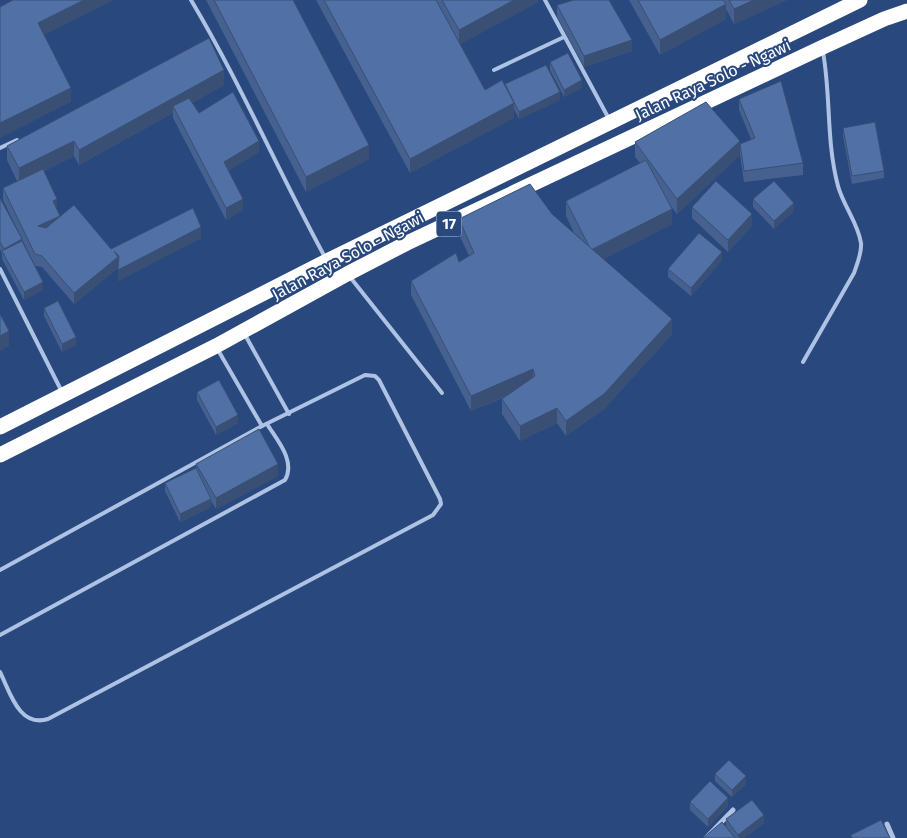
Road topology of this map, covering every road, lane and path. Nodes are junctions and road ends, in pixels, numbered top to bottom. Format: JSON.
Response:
{"nodes":[{"id":1,"x":191,"y":0,"type":"edge"},
{"id":2,"x":545,"y":0,"type":"edge"},
{"id":3,"x":860,"y":0,"type":"edge"},
{"id":4,"x":907,"y":11,"type":"edge"},
{"id":5,"x":564,"y":37,"type":"junction"},
{"id":6,"x":217,"y":43,"type":"junction"},
{"id":7,"x":823,"y":47,"type":"junction"},
{"id":8,"x":208,"y":48,"type":"edge"},
{"id":9,"x":494,"y":70,"type":"dead end"},
{"id":10,"x":611,"y":123,"type":"junction"},
{"id":11,"x":26,"y":136,"type":"edge"},
{"id":12,"x":0,"y":148,"type":"edge"},
{"id":13,"x":327,"y":261,"type":"junction"},
{"id":14,"x":0,"y":269,"type":"edge"},
{"id":15,"x":347,"y":274,"type":"junction"},
{"id":16,"x":243,"y":332,"type":"junction"},
{"id":17,"x":216,"y":346,"type":"junction"},
{"id":18,"x":803,"y":362,"type":"dead end"},
{"id":19,"x":442,"y":393,"type":"dead end"},
{"id":20,"x":64,"y":395,"type":"junction"},
{"id":21,"x":289,"y":414,"type":"junction"},
{"id":22,"x":267,"y":424,"type":"junction"},
{"id":23,"x":262,"y":426,"type":"junction"},
{"id":24,"x":0,"y":428,"type":"edge"},
{"id":25,"x":0,"y":455,"type":"edge"},
{"id":26,"x":0,"y":570,"type":"edge"},
{"id":27,"x":0,"y":635,"type":"edge"},
{"id":28,"x":0,"y":672,"type":"edge"},
{"id":29,"x":733,"y":810,"type":"dead end"},
{"id":30,"x":887,"y":824,"type":"dead end"},
{"id":31,"x":706,"y":838,"type":"edge"},
{"id":32,"x":893,"y":838,"type":"edge"}],
"edges":[{"from":1,"to":6,"type":"lane"},
{"from":2,"to":5,"type":"lane"},
{"from":3,"to":10,"type":"highway","name":"Jalan Raya Solo - Ngawi","number":"17"},
{"from":4,"to":7,"type":"highway","name":"Jalan Raya Solo - Ngawi","number":"17"},
{"from":5,"to":9,"type":"lane"},
{"from":5,"to":10,"type":"lane"},
{"from":6,"to":8,"type":"lane"},
{"from":6,"to":13,"type":"lane"},
{"from":7,"to":15,"type":"highway","name":"Jalan Raya Solo - Ngawi","number":"17"},
{"from":7,"to":18,"type":"lane"},
{"from":10,"to":13,"type":"highway","name":"Jalan Raya Solo - Ngawi","number":"17"},
{"from":11,"to":12,"type":"lane"},
{"from":13,"to":20,"type":"highway","name":"Jalan Raya Solo - Ngawi","number":"17"},
{"from":14,"to":20,"type":"lane"},
{"from":15,"to":16,"type":"highway","name":"Jalan Raya Solo - Ngawi","number":"17"},
{"from":15,"to":19,"type":"lane"},
{"from":16,"to":17,"type":"highway","name":"Jalan Raya Solo - Ngawi","number":"17"},
{"from":16,"to":21,"type":"lane"},
{"from":17,"to":23,"type":"lane"},
{"from":17,"to":25,"type":"highway","name":"Jalan Raya Solo - Ngawi","number":"17"},
{"from":20,"to":24,"type":"highway","name":"Jalan Raya Solo - Ngawi","number":"17"},
{"from":21,"to":22,"type":"lane"},
{"from":21,"to":28,"type":"lane"},
{"from":22,"to":23,"type":"lane"},
{"from":22,"to":27,"type":"lane"},
{"from":23,"to":26,"type":"lane"},
{"from":29,"to":31,"type":"street"},
{"from":30,"to":32,"type":"street"}]}
